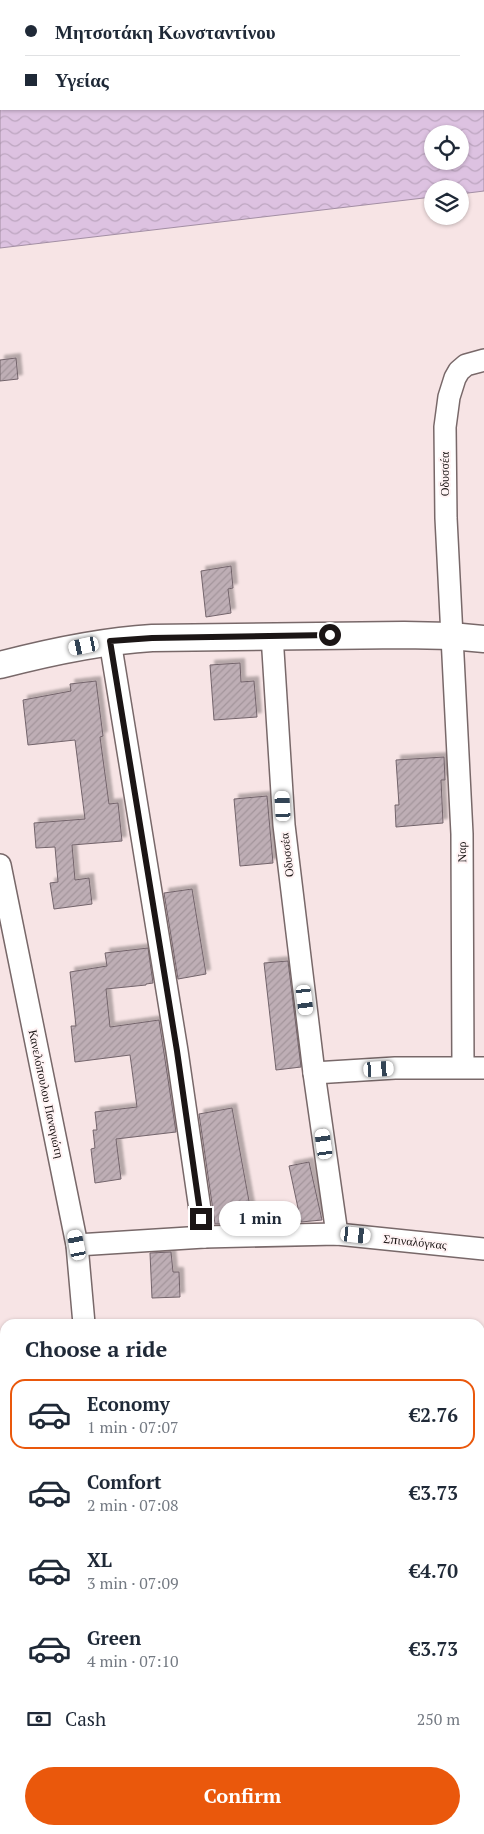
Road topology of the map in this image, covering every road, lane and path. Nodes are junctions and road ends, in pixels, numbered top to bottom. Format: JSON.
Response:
{"nodes":[{"id":1,"x":484,"y":360,"type":"edge"},
{"id":2,"x":272,"y":635,"type":"junction"},
{"id":3,"x":451,"y":636,"type":"junction"},
{"id":4,"x":484,"y":639,"type":"edge"},
{"id":5,"x":110,"y":641,"type":"junction"},
{"id":6,"x":0,"y":665,"type":"edge"},
{"id":7,"x":0,"y":865,"type":"edge"},
{"id":8,"x":463,"y":1067,"type":"junction"},
{"id":9,"x":484,"y":1068,"type":"edge"},
{"id":10,"x":314,"y":1073,"type":"junction"},
{"id":11,"x":337,"y":1234,"type":"junction"},
{"id":12,"x":204,"y":1238,"type":"junction"},
{"id":13,"x":77,"y":1245,"type":"junction"},
{"id":14,"x":484,"y":1248,"type":"edge"},
{"id":15,"x":84,"y":1319,"type":"edge"}],
"edges":[{"from":1,"to":3,"type":"street","name":"Οδυσσέα"},
{"from":2,"to":3,"type":"street"},
{"from":2,"to":5,"type":"street"},
{"from":2,"to":10,"type":"street","name":"Οδυσσέα"},
{"from":3,"to":4,"type":"street"},
{"from":3,"to":8,"type":"street","name":"Ναρ"},
{"from":5,"to":6,"type":"street"},
{"from":5,"to":12,"type":"street"},
{"from":7,"to":13,"type":"street","name":"Κανελόπουλου Παναγιώτη"},
{"from":8,"to":9,"type":"street"},
{"from":8,"to":10,"type":"street"},
{"from":10,"to":11,"type":"street","name":"Οδυσσέα"},
{"from":11,"to":12,"type":"street","name":"Σπιναλόγκας"},
{"from":11,"to":14,"type":"street","name":"Σπιναλόγκας"},
{"from":12,"to":13,"type":"street","name":"Σπιναλόγκας"},
{"from":13,"to":15,"type":"street","name":"Κανελόπουλου Παναγιώτη"}]}
